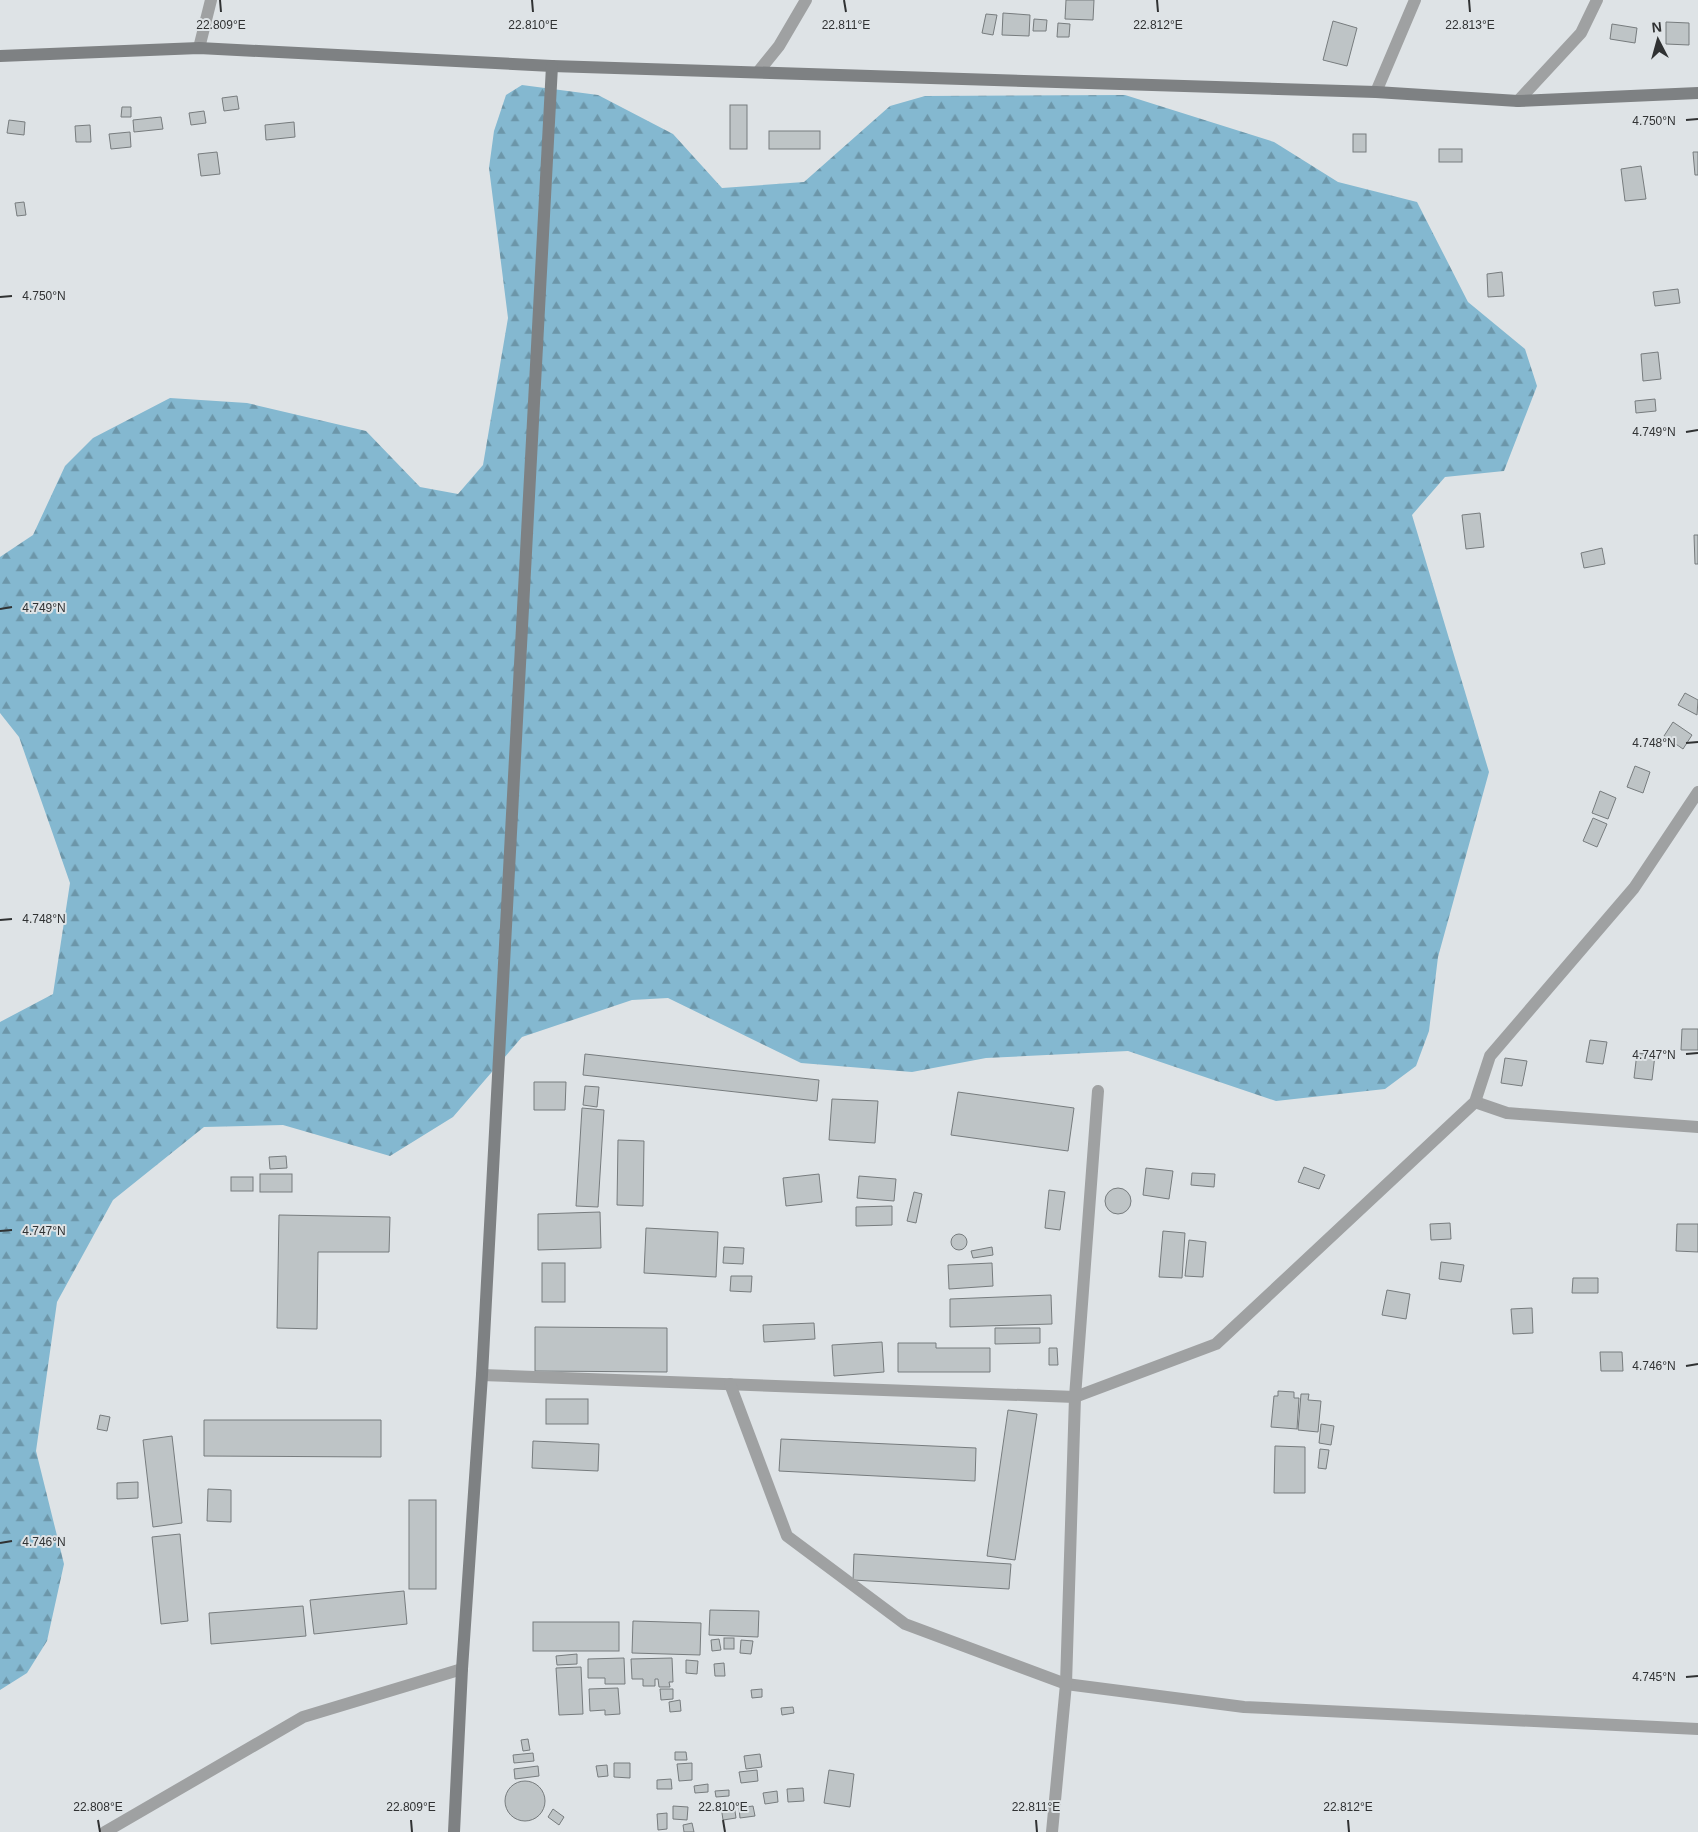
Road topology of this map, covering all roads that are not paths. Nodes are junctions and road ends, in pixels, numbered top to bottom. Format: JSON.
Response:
{"nodes":[{"id":1,"x":211,"y":0,"type":"edge"},
{"id":2,"x":806,"y":0,"type":"edge"},
{"id":3,"x":1416,"y":0,"type":"edge"},
{"id":4,"x":1596,"y":0,"type":"edge"},
{"id":5,"x":199,"y":48,"type":"junction"},
{"id":6,"x":0,"y":56,"type":"edge"},
{"id":7,"x":552,"y":66,"type":"junction"},
{"id":8,"x":758,"y":72,"type":"junction"},
{"id":9,"x":1376,"y":92,"type":"junction"},
{"id":10,"x":1698,"y":93,"type":"edge"},
{"id":11,"x":1518,"y":101,"type":"junction"},
{"id":12,"x":1698,"y":792,"type":"edge"},
{"id":13,"x":1098,"y":1092,"type":"dead end"},
{"id":14,"x":1475,"y":1102,"type":"junction"},
{"id":15,"x":1698,"y":1127,"type":"edge"},
{"id":16,"x":482,"y":1375,"type":"junction"},
{"id":17,"x":730,"y":1384,"type":"junction"},
{"id":18,"x":1075,"y":1397,"type":"junction"},
{"id":19,"x":462,"y":1669,"type":"junction"},
{"id":20,"x":1066,"y":1684,"type":"junction"},
{"id":21,"x":1698,"y":1728,"type":"edge"},
{"id":22,"x":105,"y":1832,"type":"edge"},
{"id":23,"x":454,"y":1832,"type":"edge"},
{"id":24,"x":1052,"y":1832,"type":"edge"}],
"edges":[{"from":1,"to":5,"type":"street"},
{"from":2,"to":8,"type":"street"},
{"from":3,"to":9,"type":"street"},
{"from":4,"to":11,"type":"street"},
{"from":5,"to":6,"type":"street"},
{"from":5,"to":7,"type":"street"},
{"from":7,"to":8,"type":"street"},
{"from":7,"to":16,"type":"street"},
{"from":8,"to":9,"type":"street"},
{"from":9,"to":11,"type":"street"},
{"from":10,"to":11,"type":"street"},
{"from":12,"to":14,"type":"street"},
{"from":13,"to":18,"type":"street"},
{"from":14,"to":15,"type":"street"},
{"from":14,"to":18,"type":"street"},
{"from":16,"to":17,"type":"street"},
{"from":16,"to":19,"type":"street"},
{"from":17,"to":18,"type":"street"},
{"from":17,"to":20,"type":"street"},
{"from":18,"to":20,"type":"street"},
{"from":19,"to":22,"type":"street"},
{"from":19,"to":23,"type":"street"},
{"from":20,"to":21,"type":"street"},
{"from":20,"to":24,"type":"street"}]}
